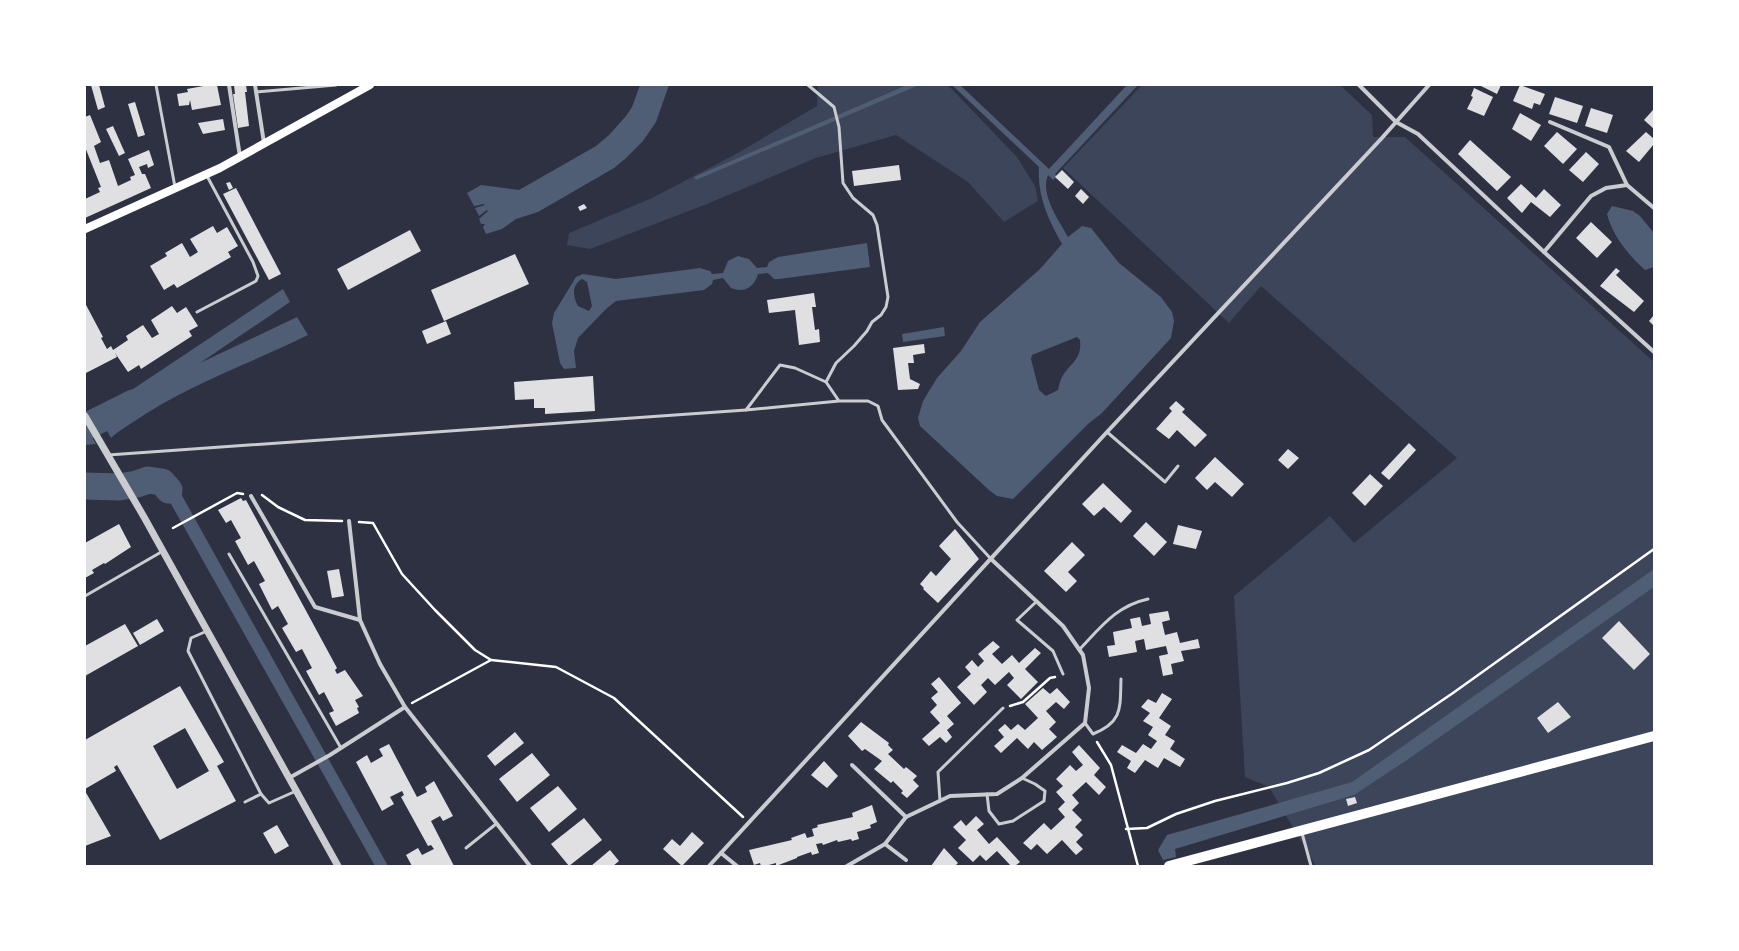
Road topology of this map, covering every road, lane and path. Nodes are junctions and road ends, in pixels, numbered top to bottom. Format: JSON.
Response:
{"nodes":[{"id":1,"x":156,"y":85,"type":"edge"},
{"id":2,"x":229,"y":85,"type":"edge"},
{"id":3,"x":255,"y":85,"type":"edge"},
{"id":4,"x":336,"y":85,"type":"edge"},
{"id":5,"x":370,"y":85,"type":"edge"},
{"id":6,"x":808,"y":85,"type":"edge"},
{"id":7,"x":1359,"y":85,"type":"edge"},
{"id":8,"x":1429,"y":85,"type":"edge"},
{"id":9,"x":256,"y":92,"type":"junction"},
{"id":10,"x":1396,"y":122,"type":"junction"},
{"id":11,"x":1550,"y":122,"type":"dead end"},
{"id":12,"x":264,"y":143,"type":"junction"},
{"id":13,"x":240,"y":156,"type":"junction"},
{"id":14,"x":206,"y":174,"type":"junction"},
{"id":15,"x":1627,"y":185,"type":"junction"},
{"id":16,"x":175,"y":189,"type":"junction"},
{"id":17,"x":1654,"y":208,"type":"edge"},
{"id":18,"x":85,"y":229,"type":"edge"},
{"id":19,"x":1544,"y":252,"type":"junction"},
{"id":20,"x":197,"y":312,"type":"dead end"},
{"id":21,"x":1654,"y":352,"type":"edge"},
{"id":22,"x":826,"y":382,"type":"junction"},
{"id":23,"x":840,"y":401,"type":"junction"},
{"id":24,"x":746,"y":410,"type":"junction"},
{"id":25,"x":85,"y":416,"type":"edge"},
{"id":26,"x":1107,"y":432,"type":"junction"},
{"id":27,"x":107,"y":455,"type":"junction"},
{"id":28,"x":1178,"y":466,"type":"dead end"},
{"id":29,"x":251,"y":496,"type":"junction"},
{"id":30,"x":349,"y":522,"type":"junction"},
{"id":31,"x":173,"y":528,"type":"dead end"},
{"id":32,"x":1654,"y":550,"type":"edge"},
{"id":33,"x":163,"y":551,"type":"junction"},
{"id":34,"x":229,"y":554,"type":"dead end"},
{"id":35,"x":991,"y":559,"type":"junction"},
{"id":36,"x":85,"y":596,"type":"edge"},
{"id":37,"x":1148,"y":599,"type":"dead end"},
{"id":38,"x":1036,"y":602,"type":"junction"},
{"id":39,"x":360,"y":620,"type":"junction"},
{"id":40,"x":207,"y":631,"type":"junction"},
{"id":41,"x":1079,"y":650,"type":"junction"},
{"id":42,"x":491,"y":660,"type":"junction"},
{"id":43,"x":1063,"y":674,"type":"joint"},
{"id":44,"x":1121,"y":679,"type":"dead end"},
{"id":45,"x":405,"y":707,"type":"junction"},
{"id":46,"x":1003,"y":708,"type":"joint"},
{"id":47,"x":1085,"y":723,"type":"junction"},
{"id":48,"x":1093,"y":734,"type":"junction"},
{"id":49,"x":1654,"y":736,"type":"edge"},
{"id":50,"x":341,"y":748,"type":"junction"},
{"id":51,"x":852,"y":765,"type":"dead end"},
{"id":52,"x":289,"y":778,"type":"junction"},
{"id":53,"x":1022,"y":778,"type":"junction"},
{"id":54,"x":296,"y":791,"type":"junction"},
{"id":55,"x":261,"y":794,"type":"junction"},
{"id":56,"x":987,"y":794,"type":"junction"},
{"id":57,"x":940,"y":801,"type":"junction"},
{"id":58,"x":245,"y":802,"type":"dead end"},
{"id":59,"x":906,"y":817,"type":"junction"},
{"id":60,"x":749,"y":822,"type":"junction"},
{"id":61,"x":496,"y":824,"type":"junction"},
{"id":62,"x":1126,"y":829,"type":"junction"},
{"id":63,"x":1301,"y":832,"type":"junction"},
{"id":64,"x":885,"y":844,"type":"junction"},
{"id":65,"x":466,"y":848,"type":"dead end"},
{"id":66,"x":721,"y":853,"type":"junction"},
{"id":67,"x":906,"y":860,"type":"dead end"},
{"id":68,"x":1194,"y":863,"type":"edge"},
{"id":69,"x":338,"y":866,"type":"edge"},
{"id":70,"x":530,"y":866,"type":"edge"},
{"id":71,"x":709,"y":866,"type":"edge"},
{"id":72,"x":737,"y":866,"type":"edge"},
{"id":73,"x":847,"y":866,"type":"edge"},
{"id":74,"x":1138,"y":866,"type":"edge"},
{"id":75,"x":1169,"y":866,"type":"edge"},
{"id":76,"x":1311,"y":866,"type":"edge"}],
"edges":[{"from":1,"to":16,"type":"lane"},
{"from":2,"to":13,"type":"street"},
{"from":3,"to":9,"type":"street"},
{"from":4,"to":9,"type":"lane"},
{"from":5,"to":12,"type":"main road"},
{"from":6,"to":22,"type":"lane"},
{"from":7,"to":10,"type":"street"},
{"from":8,"to":10,"type":"street"},
{"from":9,"to":12,"type":"street"},
{"from":10,"to":19,"type":"street"},
{"from":10,"to":26,"type":"street"},
{"from":11,"to":15,"type":"street"},
{"from":12,"to":13,"type":"main road"},
{"from":13,"to":14,"type":"main road"},
{"from":14,"to":16,"type":"main road"},
{"from":14,"to":20,"type":"lane"},
{"from":15,"to":17,"type":"street"},
{"from":15,"to":19,"type":"street"},
{"from":16,"to":18,"type":"main road"},
{"from":19,"to":21,"type":"street"},
{"from":22,"to":23,"type":"lane"},
{"from":22,"to":24,"type":"lane"},
{"from":23,"to":24,"type":"lane"},
{"from":23,"to":35,"type":"lane"},
{"from":24,"to":27,"type":"lane"},
{"from":25,"to":27,"type":"street"},
{"from":26,"to":28,"type":"lane"},
{"from":26,"to":35,"type":"street"},
{"from":27,"to":33,"type":"street"},
{"from":29,"to":30,"type":"path"},
{"from":29,"to":31,"type":"path"},
{"from":29,"to":39,"type":"street"},
{"from":30,"to":39,"type":"street"},
{"from":30,"to":42,"type":"path"},
{"from":32,"to":62,"type":"path"},
{"from":33,"to":36,"type":"lane"},
{"from":33,"to":40,"type":"street"},
{"from":34,"to":50,"type":"lane"},
{"from":35,"to":38,"type":"street"},
{"from":35,"to":60,"type":"street"},
{"from":37,"to":41,"type":"lane"},
{"from":38,"to":41,"type":"street"},
{"from":38,"to":43,"type":"lane"},
{"from":39,"to":45,"type":"street"},
{"from":40,"to":52,"type":"street"},
{"from":40,"to":55,"type":"lane"},
{"from":41,"to":47,"type":"street"},
{"from":42,"to":45,"type":"path"},
{"from":42,"to":60,"type":"path"},
{"from":43,"to":46,"type":"path"},
{"from":44,"to":48,"type":"lane"},
{"from":45,"to":50,"type":"street"},
{"from":45,"to":61,"type":"street"},
{"from":46,"to":57,"type":"lane"},
{"from":47,"to":48,"type":"lane"},
{"from":47,"to":53,"type":"street"},
{"from":48,"to":62,"type":"path"},
{"from":49,"to":63,"type":"main road"},
{"from":50,"to":52,"type":"street"},
{"from":51,"to":59,"type":"street"},
{"from":52,"to":54,"type":"street"},
{"from":53,"to":56,"type":"street"},
{"from":53,"to":56,"type":"lane"},
{"from":54,"to":55,"type":"lane"},
{"from":54,"to":69,"type":"street"},
{"from":55,"to":58,"type":"lane"},
{"from":56,"to":57,"type":"street"},
{"from":57,"to":59,"type":"street"},
{"from":59,"to":64,"type":"street"},
{"from":60,"to":66,"type":"street"},
{"from":61,"to":65,"type":"lane"},
{"from":61,"to":70,"type":"street"},
{"from":62,"to":74,"type":"path"},
{"from":63,"to":68,"type":"main road"},
{"from":63,"to":76,"type":"lane"},
{"from":64,"to":67,"type":"street"},
{"from":64,"to":73,"type":"street"},
{"from":66,"to":71,"type":"street"},
{"from":66,"to":72,"type":"street"},
{"from":68,"to":75,"type":"main road"}]}
